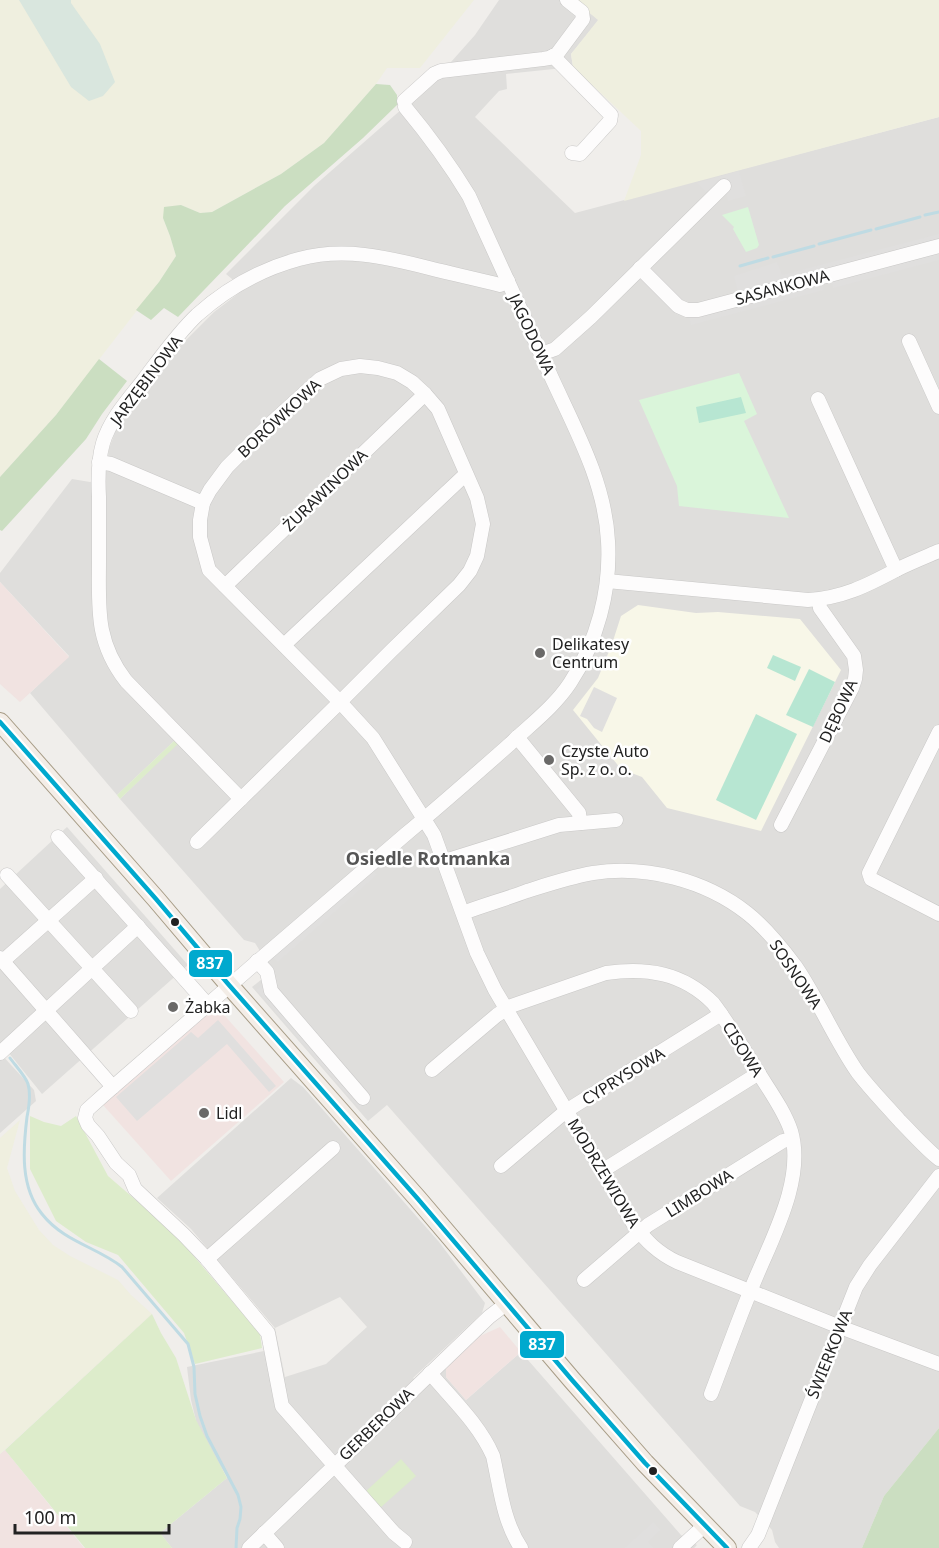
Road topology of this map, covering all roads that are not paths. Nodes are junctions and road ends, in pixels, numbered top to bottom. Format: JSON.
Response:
{"nodes":[{"id":1,"x":567,"y":0,"type":"edge"},
{"id":2,"x":553,"y":56,"type":"junction"},
{"id":3,"x":572,"y":153,"type":"dead end"},
{"id":4,"x":724,"y":186,"type":"dead end"},
{"id":5,"x":939,"y":246,"type":"edge"},
{"id":6,"x":640,"y":268,"type":"junction"},
{"id":7,"x":508,"y":281,"type":"junction"},
{"id":8,"x":909,"y":341,"type":"dead end"},
{"id":9,"x":541,"y":354,"type":"junction"},
{"id":10,"x":425,"y":394,"type":"junction"},
{"id":11,"x":818,"y":399,"type":"dead end"},
{"id":12,"x":939,"y":407,"type":"edge"},
{"id":13,"x":99,"y":462,"type":"junction"},
{"id":14,"x":466,"y":474,"type":"junction"},
{"id":15,"x":203,"y":503,"type":"junction"},
{"id":16,"x":939,"y":550,"type":"edge"},
{"id":17,"x":896,"y":570,"type":"junction"},
{"id":18,"x":607,"y":581,"type":"junction"},
{"id":19,"x":225,"y":586,"type":"junction"},
{"id":20,"x":819,"y":600,"type":"junction"},
{"id":21,"x":284,"y":645,"type":"junction"},
{"id":22,"x":340,"y":702,"type":"junction"},
{"id":23,"x":0,"y":722,"type":"edge"},
{"id":24,"x":939,"y":732,"type":"edge"},
{"id":25,"x":517,"y":737,"type":"junction"},
{"id":26,"x":241,"y":799,"type":"junction"},
{"id":27,"x":424,"y":819,"type":"junction"},
{"id":28,"x":616,"y":820,"type":"dead end"},
{"id":29,"x":580,"y":823,"type":"junction"},
{"id":30,"x":781,"y":825,"type":"dead end"},
{"id":31,"x":58,"y":837,"type":"dead end"},
{"id":32,"x":197,"y":842,"type":"dead end"},
{"id":33,"x":445,"y":861,"type":"junction"},
{"id":34,"x":7,"y":875,"type":"dead end"},
{"id":35,"x":96,"y":878,"type":"junction"},
{"id":36,"x":463,"y":913,"type":"junction"},
{"id":37,"x":939,"y":914,"type":"edge"},
{"id":38,"x":48,"y":920,"type":"junction"},
{"id":39,"x":138,"y":926,"type":"junction"},
{"id":40,"x":1,"y":960,"type":"edge"},
{"id":41,"x":257,"y":961,"type":"junction"},
{"id":42,"x":92,"y":969,"type":"junction"},
{"id":43,"x":229,"y":985,"type":"junction"},
{"id":44,"x":207,"y":1004,"type":"junction"},
{"id":45,"x":506,"y":1010,"type":"junction"},
{"id":46,"x":46,"y":1011,"type":"junction"},
{"id":47,"x":131,"y":1011,"type":"dead end"},
{"id":48,"x":721,"y":1014,"type":"junction"},
{"id":49,"x":0,"y":1053,"type":"edge"},
{"id":50,"x":432,"y":1070,"type":"dead end"},
{"id":51,"x":759,"y":1073,"type":"junction"},
{"id":52,"x":113,"y":1087,"type":"junction"},
{"id":53,"x":363,"y":1098,"type":"dead end"},
{"id":54,"x":567,"y":1111,"type":"junction"},
{"id":55,"x":792,"y":1139,"type":"junction"},
{"id":56,"x":333,"y":1148,"type":"dead end"},
{"id":57,"x":939,"y":1159,"type":"edge"},
{"id":58,"x":501,"y":1166,"type":"dead end"},
{"id":59,"x":602,"y":1171,"type":"junction"},
{"id":60,"x":939,"y":1176,"type":"edge"},
{"id":61,"x":639,"y":1232,"type":"junction"},
{"id":62,"x":207,"y":1259,"type":"junction"},
{"id":63,"x":584,"y":1280,"type":"dead end"},
{"id":64,"x":750,"y":1291,"type":"junction"},
{"id":65,"x":506,"y":1304,"type":"junction"},
{"id":66,"x":840,"y":1327,"type":"junction"},
{"id":67,"x":939,"y":1364,"type":"edge"},
{"id":68,"x":430,"y":1373,"type":"junction"},
{"id":69,"x":711,"y":1394,"type":"dead end"},
{"id":70,"x":333,"y":1465,"type":"junction"},
{"id":71,"x":705,"y":1525,"type":"junction"},
{"id":72,"x":264,"y":1533,"type":"junction"},
{"id":73,"x":405,"y":1542,"type":"dead end"},
{"id":74,"x":249,"y":1548,"type":"edge"},
{"id":75,"x":277,"y":1548,"type":"edge"},
{"id":76,"x":521,"y":1548,"type":"edge"},
{"id":77,"x":680,"y":1548,"type":"edge"},
{"id":78,"x":727,"y":1548,"type":"edge"},
{"id":79,"x":750,"y":1548,"type":"edge"}],
"edges":[{"from":1,"to":2,"type":"street"},
{"from":2,"to":3,"type":"street"},
{"from":2,"to":7,"type":"street","name":"JAGODOWA"},
{"from":4,"to":6,"type":"street"},
{"from":5,"to":6,"type":"street","name":"SASANKOWA"},
{"from":6,"to":9,"type":"street"},
{"from":7,"to":9,"type":"street","name":"JAGODOWA"},
{"from":7,"to":13,"type":"street","name":"JARZĘBINOWA"},
{"from":8,"to":12,"type":"street"},
{"from":9,"to":18,"type":"street","name":"JAGODOWA"},
{"from":10,"to":14,"type":"street","name":"BORÓWKOWA"},
{"from":10,"to":15,"type":"street","name":"BORÓWKOWA"},
{"from":10,"to":19,"type":"street","name":"ŻURAWINOWA"},
{"from":11,"to":17,"type":"street"},
{"from":13,"to":15,"type":"street"},
{"from":13,"to":26,"type":"street","name":"JARZĘBINOWA"},
{"from":14,"to":21,"type":"street"},
{"from":14,"to":22,"type":"street","name":"BORÓWKOWA"},
{"from":15,"to":19,"type":"street","name":"BORÓWKOWA"},
{"from":16,"to":17,"type":"street"},
{"from":17,"to":20,"type":"street"},
{"from":18,"to":20,"type":"street"},
{"from":18,"to":25,"type":"street","name":"JAGODOWA"},
{"from":19,"to":21,"type":"street","name":"BORÓWKOWA"},
{"from":20,"to":30,"type":"street","name":"DĘBOWA"},
{"from":21,"to":22,"type":"street","name":"BORÓWKOWA"},
{"from":22,"to":26,"type":"street"},
{"from":22,"to":27,"type":"street","name":"BORÓWKOWA"},
{"from":23,"to":43,"type":"main road"},
{"from":24,"to":37,"type":"street"},
{"from":25,"to":27,"type":"street","name":"JAGODOWA"},
{"from":25,"to":29,"type":"street"},
{"from":26,"to":32,"type":"street"},
{"from":27,"to":33,"type":"street","name":"MODRZEWIOWA"},
{"from":27,"to":41,"type":"street","name":"JAGODOWA"},
{"from":28,"to":29,"type":"street"},
{"from":29,"to":33,"type":"street"},
{"from":31,"to":35,"type":"street"},
{"from":33,"to":36,"type":"street","name":"MODRZEWIOWA"},
{"from":34,"to":38,"type":"street"},
{"from":35,"to":38,"type":"street"},
{"from":35,"to":39,"type":"street"},
{"from":36,"to":45,"type":"street","name":"MODRZEWIOWA"},
{"from":36,"to":57,"type":"street","name":"SOSNOWA"},
{"from":38,"to":40,"type":"street"},
{"from":38,"to":42,"type":"street"},
{"from":39,"to":42,"type":"street"},
{"from":39,"to":44,"type":"street"},
{"from":40,"to":46,"type":"street"},
{"from":41,"to":43,"type":"street","name":"JAGODOWA"},
{"from":41,"to":53,"type":"street"},
{"from":42,"to":46,"type":"street"},
{"from":42,"to":47,"type":"street"},
{"from":43,"to":44,"type":"street","name":"JAGODOWA"},
{"from":43,"to":65,"type":"main road"},
{"from":44,"to":52,"type":"street","name":"JAGODOWA"},
{"from":45,"to":48,"type":"street","name":"CISOWA"},
{"from":45,"to":50,"type":"street","name":"CISOWA"},
{"from":45,"to":54,"type":"street","name":"MODRZEWIOWA"},
{"from":46,"to":49,"type":"street"},
{"from":46,"to":52,"type":"street"},
{"from":48,"to":51,"type":"street","name":"CISOWA"},
{"from":48,"to":54,"type":"street","name":"CYPRYSOWA"},
{"from":51,"to":55,"type":"street","name":"CISOWA"},
{"from":51,"to":59,"type":"street"},
{"from":52,"to":62,"type":"street","name":"JAGODOWA"},
{"from":54,"to":58,"type":"street","name":"CYPRYSOWA"},
{"from":54,"to":59,"type":"street","name":"MODRZEWIOWA"},
{"from":55,"to":61,"type":"street","name":"LIMBOWA"},
{"from":55,"to":64,"type":"street","name":"CISOWA"},
{"from":56,"to":62,"type":"street"},
{"from":59,"to":61,"type":"street","name":"MODRZEWIOWA"},
{"from":60,"to":66,"type":"street","name":"ŚWIERKOWA"},
{"from":61,"to":63,"type":"street","name":"LIMBOWA"},
{"from":61,"to":64,"type":"street","name":"MODRZEWIOWA"},
{"from":62,"to":70,"type":"street","name":"JAGODOWA"},
{"from":64,"to":66,"type":"street","name":"MODRZEWIOWA"},
{"from":64,"to":69,"type":"street","name":"CISOWA"},
{"from":65,"to":68,"type":"street","name":"GERBEROWA"},
{"from":65,"to":71,"type":"main road"},
{"from":66,"to":67,"type":"street","name":"MODRZEWIOWA"},
{"from":66,"to":79,"type":"street","name":"ŚWIERKOWA"},
{"from":68,"to":70,"type":"street","name":"GERBEROWA"},
{"from":68,"to":76,"type":"street"},
{"from":70,"to":72,"type":"street","name":"GERBEROWA"},
{"from":70,"to":73,"type":"street","name":"JAGODOWA"},
{"from":71,"to":77,"type":"street"},
{"from":71,"to":78,"type":"main road"},
{"from":72,"to":74,"type":"street","name":"GERBEROWA"},
{"from":72,"to":75,"type":"street"}]}
